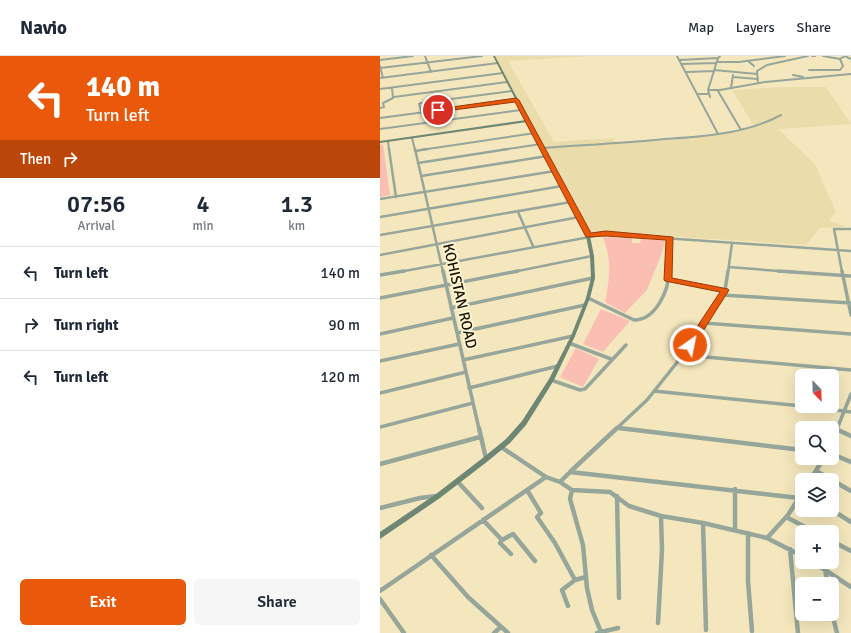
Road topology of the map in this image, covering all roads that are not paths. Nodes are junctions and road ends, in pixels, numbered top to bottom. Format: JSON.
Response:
{"nodes":[{"id":1,"x":413,"y":56,"type":"edge"},
{"id":2,"x":426,"y":56,"type":"edge"},
{"id":3,"x":482,"y":56,"type":"edge"},
{"id":4,"x":494,"y":56,"type":"edge"},
{"id":5,"x":677,"y":56,"type":"edge"},
{"id":6,"x":785,"y":56,"type":"edge"},
{"id":7,"x":808,"y":56,"type":"edge"},
{"id":8,"x":823,"y":56,"type":"edge"},
{"id":9,"x":845,"y":56,"type":"edge"},
{"id":10,"x":719,"y":57,"type":"edge"},
{"id":11,"x":840,"y":59,"type":"junction"},
{"id":12,"x":851,"y":59,"type":"edge"},
{"id":13,"x":380,"y":60,"type":"edge"},
{"id":14,"x":680,"y":60,"type":"junction"},
{"id":15,"x":748,"y":61,"type":"junction"},
{"id":16,"x":428,"y":62,"type":"junction"},
{"id":17,"x":498,"y":63,"type":"junction"},
{"id":18,"x":716,"y":63,"type":"junction"},
{"id":19,"x":682,"y":64,"type":"junction"},
{"id":20,"x":754,"y":66,"type":"dead end"},
{"id":21,"x":380,"y":67,"type":"edge"},
{"id":22,"x":808,"y":70,"type":"dead end"},
{"id":23,"x":826,"y":70,"type":"junction"},
{"id":24,"x":714,"y":71,"type":"junction"},
{"id":25,"x":431,"y":72,"type":"junction"},
{"id":26,"x":687,"y":72,"type":"junction"},
{"id":27,"x":734,"y":72,"type":"junction"},
{"id":28,"x":503,"y":73,"type":"junction"},
{"id":29,"x":757,"y":74,"type":"junction"},
{"id":30,"x":851,"y":74,"type":"edge"},
{"id":31,"x":828,"y":75,"type":"junction"},
{"id":32,"x":793,"y":76,"type":"dead end"},
{"id":33,"x":733,"y":77,"type":"junction"},
{"id":34,"x":381,"y":78,"type":"edge"},
{"id":35,"x":808,"y":78,"type":"junction"},
{"id":36,"x":758,"y":79,"type":"junction"},
{"id":37,"x":507,"y":82,"type":"junction"},
{"id":38,"x":758,"y":83,"type":"junction"},
{"id":39,"x":392,"y":88,"type":"junction"},
{"id":40,"x":731,"y":88,"type":"junction"},
{"id":41,"x":380,"y":89,"type":"edge"},
{"id":42,"x":708,"y":90,"type":"junction"},
{"id":43,"x":512,"y":91,"type":"junction"},
{"id":44,"x":718,"y":91,"type":"junction"},
{"id":45,"x":697,"y":94,"type":"junction"},
{"id":46,"x":709,"y":94,"type":"junction"},
{"id":47,"x":394,"y":97,"type":"junction"},
{"id":48,"x":710,"y":97,"type":"dead end"},
{"id":49,"x":516,"y":100,"type":"junction"},
{"id":50,"x":380,"y":108,"type":"edge"},
{"id":51,"x":521,"y":110,"type":"junction"},
{"id":52,"x":422,"y":113,"type":"junction"},
{"id":53,"x":382,"y":114,"type":"dead end"},
{"id":54,"x":780,"y":115,"type":"dead end"},
{"id":55,"x":382,"y":118,"type":"edge"},
{"id":56,"x":528,"y":121,"type":"junction"},
{"id":57,"x":380,"y":129,"type":"edge"},
{"id":58,"x":741,"y":130,"type":"junction"},
{"id":59,"x":535,"y":133,"type":"junction"},
{"id":60,"x":718,"y":134,"type":"junction"},
{"id":61,"x":412,"y":138,"type":"junction"},
{"id":62,"x":388,"y":141,"type":"junction"},
{"id":63,"x":380,"y":142,"type":"edge"},
{"id":64,"x":542,"y":146,"type":"junction"},
{"id":65,"x":415,"y":151,"type":"junction"},
{"id":66,"x":547,"y":156,"type":"junction"},
{"id":67,"x":418,"y":163,"type":"junction"},
{"id":68,"x":555,"y":171,"type":"junction"},
{"id":69,"x":421,"y":176,"type":"junction"},
{"id":70,"x":562,"y":186,"type":"junction"},
{"id":71,"x":425,"y":192,"type":"junction"},
{"id":72,"x":396,"y":197,"type":"junction"},
{"id":73,"x":380,"y":199,"type":"edge"},
{"id":74,"x":571,"y":202,"type":"junction"},
{"id":75,"x":429,"y":209,"type":"junction"},
{"id":76,"x":518,"y":212,"type":"junction"},
{"id":77,"x":380,"y":217,"type":"edge"},
{"id":78,"x":579,"y":217,"type":"junction"},
{"id":79,"x":432,"y":226,"type":"junction"},
{"id":80,"x":525,"y":228,"type":"junction"},
{"id":81,"x":851,"y":229,"type":"edge"},
{"id":82,"x":380,"y":235,"type":"edge"},
{"id":83,"x":588,"y":236,"type":"junction"},
{"id":84,"x":670,"y":238,"type":"junction"},
{"id":85,"x":732,"y":243,"type":"junction"},
{"id":86,"x":437,"y":245,"type":"junction"},
{"id":87,"x":533,"y":246,"type":"junction"},
{"id":88,"x":837,"y":250,"type":"junction"},
{"id":89,"x":851,"y":251,"type":"edge"},
{"id":90,"x":380,"y":255,"type":"edge"},
{"id":91,"x":592,"y":256,"type":"junction"},
{"id":92,"x":441,"y":264,"type":"junction"},
{"id":93,"x":729,"y":267,"type":"junction"},
{"id":94,"x":380,"y":275,"type":"edge"},
{"id":95,"x":842,"y":275,"type":"junction"},
{"id":96,"x":851,"y":276,"type":"edge"},
{"id":97,"x":593,"y":278,"type":"junction"},
{"id":98,"x":668,"y":280,"type":"junction"},
{"id":99,"x":446,"y":285,"type":"junction"},
{"id":100,"x":725,"y":290,"type":"junction"},
{"id":101,"x":722,"y":295,"type":"junction"},
{"id":102,"x":380,"y":298,"type":"edge"},
{"id":103,"x":588,"y":298,"type":"junction"},
{"id":104,"x":850,"y":303,"type":"edge"},
{"id":105,"x":585,"y":305,"type":"junction"},
{"id":106,"x":451,"y":308,"type":"junction"},
{"id":107,"x":851,"y":315,"type":"edge"},
{"id":108,"x":454,"y":318,"type":"junction"},
{"id":109,"x":704,"y":324,"type":"junction"},
{"id":110,"x":457,"y":333,"type":"junction"},
{"id":111,"x":380,"y":334,"type":"edge"},
{"id":112,"x":851,"y":334,"type":"edge"},
{"id":113,"x":573,"y":336,"type":"junction"},
{"id":114,"x":568,"y":342,"type":"junction"},
{"id":115,"x":459,"y":344,"type":"junction"},
{"id":116,"x":626,"y":345,"type":"dead end"},
{"id":117,"x":683,"y":355,"type":"junction"},
{"id":118,"x":611,"y":359,"type":"junction"},
{"id":119,"x":463,"y":360,"type":"junction"},
{"id":120,"x":380,"y":361,"type":"edge"},
{"id":121,"x":558,"y":366,"type":"junction"},
{"id":122,"x":851,"y":370,"type":"edge"},
{"id":123,"x":466,"y":372,"type":"junction"},
{"id":124,"x":551,"y":380,"type":"junction"},
{"id":125,"x":469,"y":388,"type":"junction"},
{"id":126,"x":654,"y":391,"type":"junction"},
{"id":127,"x":380,"y":392,"type":"edge"},
{"id":128,"x":851,"y":394,"type":"edge"},
{"id":129,"x":473,"y":403,"type":"junction"},
{"id":130,"x":795,"y":405,"type":"edge"},
{"id":131,"x":839,"y":409,"type":"edge"},
{"id":132,"x":846,"y":410,"type":"junction"},
{"id":133,"x":851,"y":412,"type":"edge"},
{"id":134,"x":380,"y":427,"type":"edge"},
{"id":135,"x":618,"y":428,"type":"junction"},
{"id":136,"x":839,"y":428,"type":"edge"},
{"id":137,"x":839,"y":430,"type":"edge"},
{"id":138,"x":851,"y":436,"type":"edge"},
{"id":139,"x":480,"y":437,"type":"junction"},
{"id":140,"x":501,"y":447,"type":"junction"},
{"id":141,"x":795,"y":449,"type":"edge"},
{"id":142,"x":839,"y":457,"type":"edge"},
{"id":143,"x":486,"y":459,"type":"junction"},
{"id":144,"x":851,"y":462,"type":"edge"},
{"id":145,"x":380,"y":464,"type":"edge"},
{"id":146,"x":820,"y":465,"type":"edge"},
{"id":147,"x":816,"y":471,"type":"joint"},
{"id":148,"x":570,"y":472,"type":"junction"},
{"id":149,"x":820,"y":473,"type":"edge"},
{"id":150,"x":546,"y":477,"type":"junction"},
{"id":151,"x":457,"y":481,"type":"junction"},
{"id":152,"x":560,"y":482,"type":"junction"},
{"id":153,"x":839,"y":484,"type":"edge"},
{"id":154,"x":736,"y":489,"type":"junction"},
{"id":155,"x":527,"y":490,"type":"junction"},
{"id":156,"x":572,"y":490,"type":"junction"},
{"id":157,"x":851,"y":491,"type":"edge"},
{"id":158,"x":438,"y":496,"type":"junction"},
{"id":159,"x":617,"y":496,"type":"junction"},
{"id":160,"x":795,"y":497,"type":"edge"},
{"id":161,"x":795,"y":504,"type":"edge"},
{"id":162,"x":380,"y":508,"type":"edge"},
{"id":163,"x":482,"y":508,"type":"dead end"},
{"id":164,"x":839,"y":514,"type":"edge"},
{"id":165,"x":661,"y":516,"type":"junction"},
{"id":166,"x":786,"y":517,"type":"junction"},
{"id":167,"x":483,"y":520,"type":"junction"},
{"id":168,"x":851,"y":522,"type":"edge"},
{"id":169,"x":703,"y":523,"type":"junction"},
{"id":170,"x":801,"y":525,"type":"edge"},
{"id":171,"x":735,"y":530,"type":"junction"},
{"id":172,"x":748,"y":533,"type":"junction"},
{"id":173,"x":380,"y":536,"type":"edge"},
{"id":174,"x":767,"y":538,"type":"junction"},
{"id":175,"x":502,"y":540,"type":"junction"},
{"id":176,"x":839,"y":545,"type":"edge"},
{"id":177,"x":790,"y":549,"type":"junction"},
{"id":178,"x":851,"y":551,"type":"edge"},
{"id":179,"x":795,"y":552,"type":"edge"},
{"id":180,"x":511,"y":554,"type":"dead end"},
{"id":181,"x":431,"y":555,"type":"junction"},
{"id":182,"x":535,"y":561,"type":"dead end"},
{"id":183,"x":825,"y":570,"type":"joint"},
{"id":184,"x":586,"y":577,"type":"junction"},
{"id":185,"x":826,"y":577,"type":"edge"},
{"id":186,"x":575,"y":580,"type":"junction"},
{"id":187,"x":851,"y":587,"type":"edge"},
{"id":188,"x":380,"y":591,"type":"edge"},
{"id":189,"x":619,"y":598,"type":"dead end"},
{"id":190,"x":380,"y":599,"type":"edge"},
{"id":191,"x":568,"y":606,"type":"dead end"},
{"id":192,"x":834,"y":621,"type":"edge"},
{"id":193,"x":658,"y":623,"type":"dead end"},
{"id":194,"x":500,"y":627,"type":"junction"},
{"id":195,"x":618,"y":628,"type":"dead end"},
{"id":196,"x":706,"y":630,"type":"dead end"},
{"id":197,"x":752,"y":631,"type":"dead end"},
{"id":198,"x":599,"y":632,"type":"edge"},
{"id":199,"x":404,"y":633,"type":"edge"},
{"id":200,"x":494,"y":633,"type":"edge"},
{"id":201,"x":508,"y":633,"type":"edge"},
{"id":202,"x":798,"y":633,"type":"edge"},
{"id":203,"x":837,"y":633,"type":"edge"}],
"edges":[{"from":1,"to":13,"type":"street"},
{"from":2,"to":16,"type":"street"},
{"from":3,"to":16,"type":"street"},
{"from":4,"to":17,"type":"main road"},
{"from":5,"to":14,"type":"street"},
{"from":6,"to":15,"type":"street"},
{"from":7,"to":29,"type":"street"},
{"from":8,"to":11,"type":"street"},
{"from":9,"to":11,"type":"street"},
{"from":9,"to":12,"type":"street"},
{"from":10,"to":14,"type":"street"},
{"from":10,"to":18,"type":"street"},
{"from":11,"to":23,"type":"street"},
{"from":14,"to":19,"type":"street"},
{"from":15,"to":18,"type":"street"},
{"from":15,"to":20,"type":"street"},
{"from":16,"to":21,"type":"street"},
{"from":16,"to":25,"type":"street"},
{"from":17,"to":25,"type":"street"},
{"from":17,"to":28,"type":"main road"},
{"from":18,"to":19,"type":"street"},
{"from":18,"to":24,"type":"street"},
{"from":19,"to":26,"type":"street"},
{"from":21,"to":34,"type":"street"},
{"from":22,"to":23,"type":"street"},
{"from":23,"to":31,"type":"street"},
{"from":24,"to":26,"type":"street"},
{"from":24,"to":27,"type":"street"},
{"from":24,"to":42,"type":"street"},
{"from":25,"to":34,"type":"street"},
{"from":26,"to":45,"type":"street"},
{"from":27,"to":29,"type":"street"},
{"from":27,"to":33,"type":"street"},
{"from":28,"to":37,"type":"main road"},
{"from":28,"to":39,"type":"street"},
{"from":29,"to":36,"type":"street"},
{"from":30,"to":31,"type":"street"},
{"from":31,"to":35,"type":"street"},
{"from":32,"to":35,"type":"street"},
{"from":33,"to":36,"type":"street"},
{"from":33,"to":40,"type":"street"},
{"from":35,"to":38,"type":"street"},
{"from":36,"to":38,"type":"street"},
{"from":37,"to":43,"type":"main road"},
{"from":37,"to":47,"type":"street"},
{"from":38,"to":40,"type":"street"},
{"from":39,"to":41,"type":"street"},
{"from":39,"to":47,"type":"street"},
{"from":40,"to":44,"type":"street"},
{"from":42,"to":44,"type":"street"},
{"from":42,"to":46,"type":"street"},
{"from":43,"to":49,"type":"main road"},
{"from":43,"to":52,"type":"street"},
{"from":44,"to":58,"type":"street"},
{"from":45,"to":46,"type":"street"},
{"from":45,"to":60,"type":"street"},
{"from":46,"to":48,"type":"street"},
{"from":47,"to":50,"type":"street"},
{"from":49,"to":51,"type":"main road"},
{"from":49,"to":52,"type":"street"},
{"from":51,"to":56,"type":"main road"},
{"from":51,"to":57,"type":"street"},
{"from":52,"to":55,"type":"street"},
{"from":53,"to":55,"type":"street"},
{"from":54,"to":58,"type":"street"},
{"from":56,"to":59,"type":"main road"},
{"from":56,"to":61,"type":"main road"},
{"from":58,"to":60,"type":"street"},
{"from":59,"to":64,"type":"main road"},
{"from":59,"to":65,"type":"street"},
{"from":60,"to":64,"type":"street"},
{"from":61,"to":62,"type":"main road"},
{"from":61,"to":65,"type":"street","name":"KOHISTAN ROAD"},
{"from":62,"to":63,"type":"main road"},
{"from":62,"to":72,"type":"street"},
{"from":64,"to":66,"type":"main road"},
{"from":64,"to":67,"type":"street"},
{"from":65,"to":67,"type":"street","name":"KOHISTAN ROAD"},
{"from":66,"to":68,"type":"main road"},
{"from":66,"to":69,"type":"street"},
{"from":67,"to":69,"type":"street","name":"KOHISTAN ROAD"},
{"from":68,"to":70,"type":"main road"},
{"from":68,"to":71,"type":"street"},
{"from":69,"to":71,"type":"street","name":"KOHISTAN ROAD"},
{"from":70,"to":74,"type":"main road"},
{"from":70,"to":75,"type":"street"},
{"from":71,"to":72,"type":"street"},
{"from":71,"to":75,"type":"street","name":"KOHISTAN ROAD"},
{"from":72,"to":73,"type":"street"},
{"from":74,"to":76,"type":"street"},
{"from":74,"to":78,"type":"main road"},
{"from":75,"to":77,"type":"street"},
{"from":75,"to":79,"type":"street","name":"KOHISTAN ROAD"},
{"from":76,"to":79,"type":"street"},
{"from":76,"to":80,"type":"street"},
{"from":78,"to":80,"type":"street"},
{"from":78,"to":83,"type":"main road"},
{"from":79,"to":82,"type":"street"},
{"from":79,"to":86,"type":"street","name":"KOHISTAN ROAD"},
{"from":80,"to":86,"type":"street"},
{"from":80,"to":87,"type":"street"},
{"from":81,"to":88,"type":"street"},
{"from":83,"to":84,"type":"street"},
{"from":83,"to":87,"type":"street"},
{"from":83,"to":91,"type":"main road"},
{"from":84,"to":85,"type":"street"},
{"from":84,"to":98,"type":"street"},
{"from":85,"to":88,"type":"street"},
{"from":85,"to":93,"type":"street"},
{"from":86,"to":90,"type":"street"},
{"from":86,"to":92,"type":"street","name":"KOHISTAN ROAD"},
{"from":87,"to":92,"type":"street"},
{"from":88,"to":89,"type":"street"},
{"from":88,"to":95,"type":"street"},
{"from":91,"to":97,"type":"main road"},
{"from":91,"to":99,"type":"street"},
{"from":92,"to":94,"type":"street"},
{"from":92,"to":99,"type":"street","name":"KOHISTAN ROAD"},
{"from":93,"to":95,"type":"street"},
{"from":93,"to":100,"type":"street"},
{"from":95,"to":96,"type":"street"},
{"from":95,"to":104,"type":"street"},
{"from":97,"to":103,"type":"main road"},
{"from":97,"to":106,"type":"street"},
{"from":98,"to":100,"type":"street"},
{"from":98,"to":103,"type":"street"},
{"from":99,"to":102,"type":"street"},
{"from":99,"to":106,"type":"street","name":"KOHISTAN ROAD"},
{"from":100,"to":101,"type":"street"},
{"from":101,"to":104,"type":"street"},
{"from":101,"to":109,"type":"street"},
{"from":103,"to":105,"type":"main road"},
{"from":104,"to":107,"type":"street"},
{"from":105,"to":110,"type":"street"},
{"from":105,"to":113,"type":"main road"},
{"from":106,"to":108,"type":"street","name":"KOHISTAN ROAD"},
{"from":108,"to":110,"type":"street","name":"KOHISTAN ROAD"},
{"from":108,"to":111,"type":"street"},
{"from":109,"to":112,"type":"street"},
{"from":109,"to":117,"type":"street"},
{"from":110,"to":115,"type":"street","name":"KOHISTAN ROAD"},
{"from":113,"to":114,"type":"main road"},
{"from":113,"to":119,"type":"street"},
{"from":114,"to":118,"type":"street"},
{"from":114,"to":121,"type":"main road"},
{"from":115,"to":119,"type":"street","name":"KOHISTAN ROAD"},
{"from":115,"to":120,"type":"street"},
{"from":116,"to":118,"type":"street"},
{"from":117,"to":122,"type":"street"},
{"from":117,"to":126,"type":"street"},
{"from":118,"to":124,"type":"street"},
{"from":119,"to":123,"type":"street","name":"KOHISTAN ROAD"},
{"from":121,"to":124,"type":"main road"},
{"from":121,"to":125,"type":"street"},
{"from":123,"to":125,"type":"street","name":"KOHISTAN ROAD"},
{"from":123,"to":127,"type":"street"},
{"from":124,"to":140,"type":"main road"},
{"from":125,"to":129,"type":"street","name":"KOHISTAN ROAD"},
{"from":126,"to":130,"type":"street"},
{"from":126,"to":135,"type":"street"},
{"from":128,"to":132,"type":"street"},
{"from":129,"to":134,"type":"street"},
{"from":129,"to":139,"type":"street","name":"KOHISTAN ROAD"},
{"from":131,"to":132,"type":"street"},
{"from":132,"to":133,"type":"street"},
{"from":132,"to":136,"type":"street"},
{"from":135,"to":141,"type":"street"},
{"from":135,"to":148,"type":"street"},
{"from":137,"to":138,"type":"street"},
{"from":139,"to":143,"type":"street","name":"KOHISTAN ROAD"},
{"from":139,"to":145,"type":"street"},
{"from":140,"to":143,"type":"main road"},
{"from":140,"to":150,"type":"street"},
{"from":142,"to":144,"type":"street"},
{"from":143,"to":151,"type":"main road"},
{"from":146,"to":147,"type":"street"},
{"from":147,"to":149,"type":"street"},
{"from":148,"to":152,"type":"street"},
{"from":148,"to":154,"type":"street"},
{"from":150,"to":152,"type":"street"},
{"from":150,"to":155,"type":"street"},
{"from":151,"to":158,"type":"main road"},
{"from":151,"to":163,"type":"street"},
{"from":152,"to":156,"type":"street"},
{"from":153,"to":157,"type":"street"},
{"from":154,"to":160,"type":"street"},
{"from":154,"to":171,"type":"street"},
{"from":155,"to":167,"type":"street"},
{"from":155,"to":186,"type":"street"},
{"from":156,"to":159,"type":"street"},
{"from":156,"to":184,"type":"street"},
{"from":158,"to":162,"type":"street"},
{"from":158,"to":173,"type":"main road"},
{"from":159,"to":165,"type":"street"},
{"from":159,"to":189,"type":"street"},
{"from":161,"to":166,"type":"street"},
{"from":164,"to":168,"type":"street"},
{"from":165,"to":169,"type":"street"},
{"from":165,"to":193,"type":"street"},
{"from":166,"to":170,"type":"street"},
{"from":166,"to":174,"type":"street"},
{"from":167,"to":175,"type":"street"},
{"from":167,"to":181,"type":"street"},
{"from":169,"to":171,"type":"street"},
{"from":169,"to":196,"type":"street"},
{"from":171,"to":172,"type":"street"},
{"from":172,"to":174,"type":"street"},
{"from":172,"to":197,"type":"street"},
{"from":174,"to":177,"type":"street"},
{"from":175,"to":180,"type":"street"},
{"from":175,"to":182,"type":"street"},
{"from":176,"to":178,"type":"street"},
{"from":177,"to":179,"type":"street"},
{"from":177,"to":202,"type":"street"},
{"from":181,"to":188,"type":"street"},
{"from":181,"to":194,"type":"street"},
{"from":183,"to":185,"type":"street"},
{"from":183,"to":187,"type":"street"},
{"from":184,"to":186,"type":"street"},
{"from":184,"to":198,"type":"street"},
{"from":186,"to":191,"type":"street"},
{"from":190,"to":199,"type":"street"},
{"from":192,"to":203,"type":"street"},
{"from":194,"to":200,"type":"street"},
{"from":194,"to":201,"type":"street"},
{"from":195,"to":198,"type":"street"}]}
